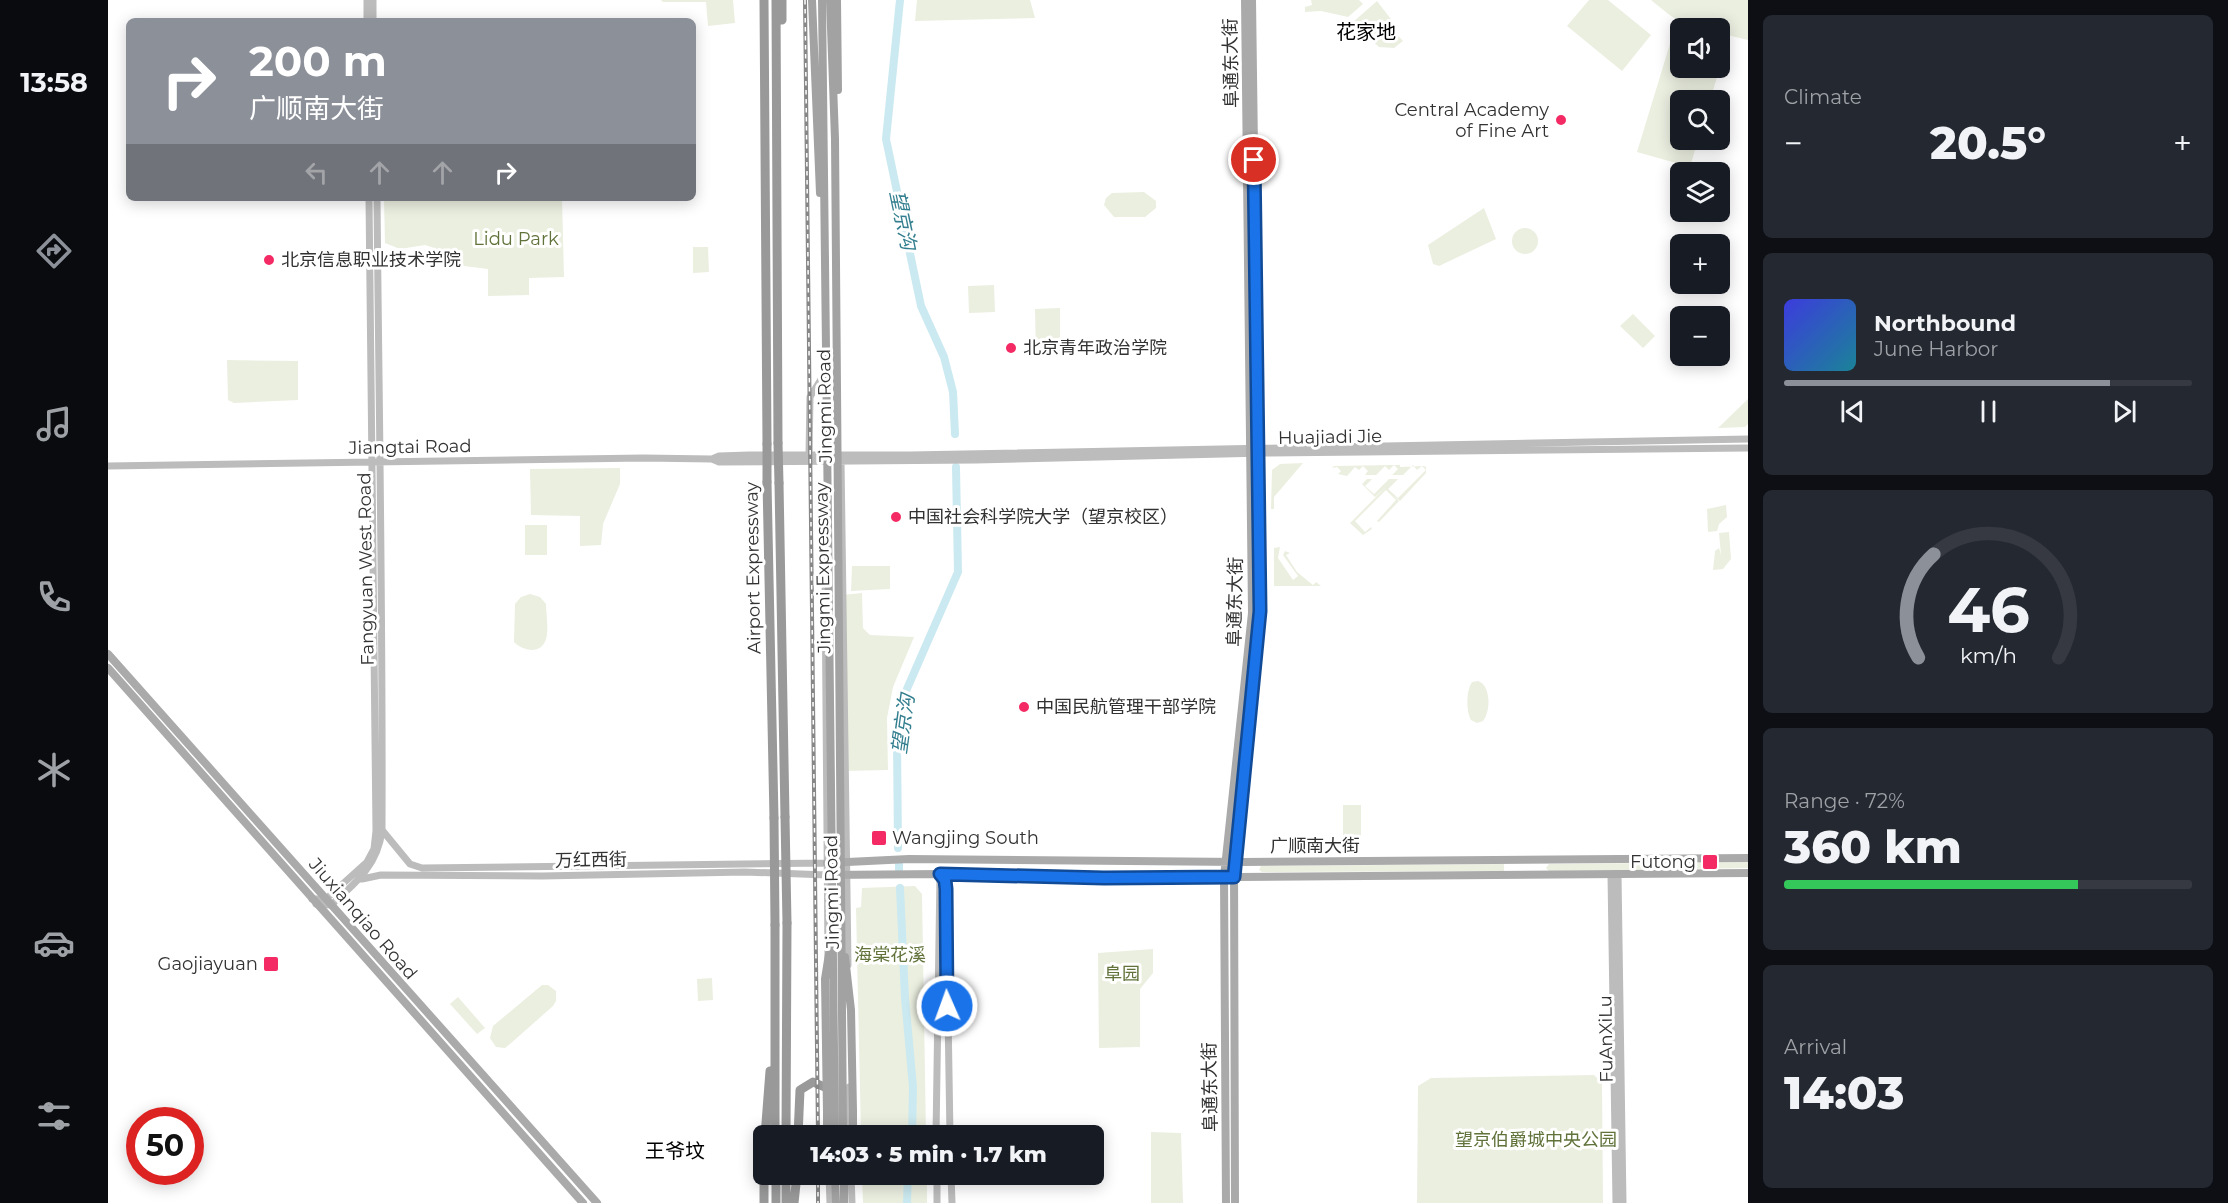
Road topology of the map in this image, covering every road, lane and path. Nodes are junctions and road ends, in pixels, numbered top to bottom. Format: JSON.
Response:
{"nodes":[{"id":1,"x":367,"y":0,"type":"edge"},
{"id":2,"x":373,"y":0,"type":"edge"},
{"id":3,"x":757,"y":0,"type":"edge"},
{"id":4,"x":764,"y":0,"type":"edge"},
{"id":5,"x":776,"y":0,"type":"edge"},
{"id":6,"x":782,"y":0,"type":"edge"},
{"id":7,"x":813,"y":0,"type":"edge"},
{"id":8,"x":821,"y":0,"type":"edge"},
{"id":9,"x":831,"y":0,"type":"edge"},
{"id":10,"x":837,"y":0,"type":"edge"},
{"id":11,"x":1245,"y":0,"type":"edge"},
{"id":12,"x":1252,"y":0,"type":"edge"},
{"id":13,"x":367,"y":18,"type":"edge"},
{"id":14,"x":373,"y":18,"type":"edge"},
{"id":15,"x":764,"y":49,"type":"junction"},
{"id":16,"x":777,"y":121,"type":"junction"},
{"id":17,"x":835,"y":139,"type":"junction"},
{"id":18,"x":369,"y":201,"type":"edge"},
{"id":19,"x":377,"y":201,"type":"edge"},
{"id":20,"x":826,"y":229,"type":"junction"},
{"id":21,"x":823,"y":376,"type":"junction"},
{"id":22,"x":1748,"y":440,"type":"edge"},
{"id":23,"x":1748,"y":448,"type":"edge"},
{"id":24,"x":1255,"y":451,"type":"junction"},
{"id":25,"x":809,"y":455,"type":"junction"},
{"id":26,"x":824,"y":457,"type":"junction"},
{"id":27,"x":841,"y":458,"type":"junction"},
{"id":28,"x":712,"y":459,"type":"junction"},
{"id":29,"x":376,"y":463,"type":"junction"},
{"id":30,"x":108,"y":466,"type":"edge"},
{"id":31,"x":108,"y":654,"type":"edge"},
{"id":32,"x":108,"y":668,"type":"edge"},
{"id":33,"x":779,"y":818,"type":"junction"},
{"id":34,"x":382,"y":830,"type":"junction"},
{"id":35,"x":1748,"y":858,"type":"edge"},
{"id":36,"x":909,"y":859,"type":"junction"},
{"id":37,"x":846,"y":860,"type":"junction"},
{"id":38,"x":865,"y":860,"type":"junction"},
{"id":39,"x":972,"y":860,"type":"junction"},
{"id":40,"x":1501,"y":861,"type":"junction"},
{"id":41,"x":1552,"y":861,"type":"junction"},
{"id":42,"x":1229,"y":862,"type":"junction"},
{"id":43,"x":1264,"y":862,"type":"junction"},
{"id":44,"x":827,"y":863,"type":"junction"},
{"id":45,"x":1748,"y":873,"type":"edge"},
{"id":46,"x":940,"y":874,"type":"junction"},
{"id":47,"x":972,"y":874,"type":"junction"},
{"id":48,"x":827,"y":875,"type":"junction"},
{"id":49,"x":1551,"y":875,"type":"junction"},
{"id":50,"x":1614,"y":875,"type":"junction"},
{"id":51,"x":847,"y":876,"type":"junction"},
{"id":52,"x":865,"y":876,"type":"junction"},
{"id":53,"x":907,"y":876,"type":"junction"},
{"id":54,"x":1501,"y":876,"type":"junction"},
{"id":55,"x":1224,"y":877,"type":"junction"},
{"id":56,"x":1234,"y":877,"type":"junction"},
{"id":57,"x":1264,"y":877,"type":"junction"},
{"id":58,"x":358,"y":882,"type":"junction"},
{"id":59,"x":314,"y":902,"type":"junction"},
{"id":60,"x":328,"y":902,"type":"junction"},
{"id":61,"x":842,"y":943,"type":"junction"},
{"id":62,"x":832,"y":944,"type":"junction"},
{"id":63,"x":774,"y":1048,"type":"junction"},
{"id":64,"x":830,"y":1089,"type":"junction"},
{"id":65,"x":765,"y":1125,"type":"edge"},
{"id":66,"x":775,"y":1125,"type":"edge"},
{"id":67,"x":786,"y":1125,"type":"edge"},
{"id":68,"x":798,"y":1125,"type":"edge"},
{"id":69,"x":828,"y":1125,"type":"edge"},
{"id":70,"x":828,"y":1125,"type":"edge"},
{"id":71,"x":835,"y":1125,"type":"edge"},
{"id":72,"x":843,"y":1125,"type":"edge"},
{"id":73,"x":851,"y":1125,"type":"edge"},
{"id":74,"x":852,"y":1125,"type":"edge"},
{"id":75,"x":936,"y":1125,"type":"edge"},
{"id":76,"x":950,"y":1125,"type":"edge"},
{"id":77,"x":1230,"y":1173,"type":"junction"},
{"id":78,"x":764,"y":1185,"type":"edge"},
{"id":79,"x":776,"y":1185,"type":"edge"},
{"id":80,"x":786,"y":1185,"type":"edge"},
{"id":81,"x":796,"y":1185,"type":"edge"},
{"id":82,"x":829,"y":1185,"type":"edge"},
{"id":83,"x":835,"y":1185,"type":"edge"},
{"id":84,"x":844,"y":1185,"type":"edge"},
{"id":85,"x":851,"y":1185,"type":"edge"},
{"id":86,"x":937,"y":1185,"type":"edge"},
{"id":87,"x":951,"y":1185,"type":"edge"},
{"id":88,"x":583,"y":1203,"type":"edge"},
{"id":89,"x":597,"y":1203,"type":"edge"},
{"id":90,"x":764,"y":1203,"type":"edge"},
{"id":91,"x":776,"y":1203,"type":"edge"},
{"id":92,"x":786,"y":1203,"type":"edge"},
{"id":93,"x":794,"y":1203,"type":"edge"},
{"id":94,"x":830,"y":1203,"type":"edge"},
{"id":95,"x":836,"y":1203,"type":"edge"},
{"id":96,"x":844,"y":1203,"type":"edge"},
{"id":97,"x":852,"y":1203,"type":"edge"},
{"id":98,"x":937,"y":1203,"type":"edge"},
{"id":99,"x":952,"y":1203,"type":"edge"},
{"id":100,"x":1222,"y":1203,"type":"edge"},
{"id":101,"x":1226,"y":1203,"type":"edge"},
{"id":102,"x":1235,"y":1203,"type":"edge"},
{"id":103,"x":1240,"y":1203,"type":"edge"},
{"id":104,"x":1616,"y":1203,"type":"edge"},
{"id":105,"x":1623,"y":1203,"type":"edge"}],
"edges":[{"from":1,"to":13,"type":"main road"},
{"from":2,"to":14,"type":"main road"},
{"from":3,"to":15,"type":"highway"},
{"from":4,"to":15,"type":"highway","name":"Airport Expressway"},
{"from":5,"to":16,"type":"highway","name":"Airport Expressway"},
{"from":6,"to":16,"type":"highway"},
{"from":7,"to":20,"type":"highway","bridge":true},
{"from":8,"to":20,"type":"highway","name":"Jingmi Expressway","bridge":true},
{"from":8,"to":21,"type":"main road","name":"Jingmi Road"},
{"from":9,"to":17,"type":"highway","name":"Jingmi Expressway","bridge":true},
{"from":9,"to":27,"type":"main road","name":"Jingmi Road"},
{"from":10,"to":17,"type":"highway","bridge":true},
{"from":11,"to":24,"type":"main road","name":"阜通东大街"},
{"from":12,"to":24,"type":"main road","name":"阜通东大街"},
{"from":15,"to":33,"type":"highway","name":"Airport Expressway","bridge":true},
{"from":16,"to":33,"type":"highway","name":"Airport Expressway","bridge":true},
{"from":17,"to":61,"type":"highway","name":"Jingmi Expressway","bridge":true},
{"from":18,"to":29,"type":"main road","name":"Fangyuan West Road"},
{"from":19,"to":29,"type":"main road","name":"Fangyuan West Road"},
{"from":20,"to":62,"type":"highway","name":"Jingmi Expressway","bridge":true},
{"from":21,"to":25,"type":"main road"},
{"from":21,"to":26,"type":"main road","name":"Jingmi Road"},
{"from":22,"to":24,"type":"main road","name":"Huajiadi Jie"},
{"from":23,"to":24,"type":"main road","name":"Huajiadi Jie"},
{"from":24,"to":27,"type":"main road","name":"Huajiadi Jie"},
{"from":24,"to":42,"type":"main road","name":"阜通东大街"},
{"from":25,"to":26,"type":"main road","name":"Jiangtai Road"},
{"from":25,"to":28,"type":"main road","name":"Jiangtai Road"},
{"from":26,"to":27,"type":"main road","name":"Huajiadi Jie"},
{"from":26,"to":28,"type":"main road","name":"Jiangtai Road"},
{"from":26,"to":44,"type":"main road","name":"Jingmi Road"},
{"from":27,"to":37,"type":"main road","name":"Jingmi Road"},
{"from":28,"to":29,"type":"main road","name":"Jiangtai Road"},
{"from":29,"to":30,"type":"main road","name":"Jiangtai Road"},
{"from":29,"to":34,"type":"main road","name":"Fangyuan West Road"},
{"from":29,"to":60,"type":"main road","name":"Fangyuan West Road"},
{"from":31,"to":60,"type":"main road","name":"Jiuxianqiao Road"},
{"from":32,"to":59,"type":"main road","name":"Jiuxianqiao Road"},
{"from":33,"to":63,"type":"highway","name":"Airport Expressway","bridge":true},
{"from":33,"to":67,"type":"highway","name":"Airport Expressway","bridge":true},
{"from":34,"to":44,"type":"main road","name":"万红西街"},
{"from":34,"to":58,"type":"main road","name":"Fangyuan West Road"},
{"from":35,"to":41,"type":"main road","name":"广顺南大街"},
{"from":36,"to":38,"type":"main road","name":"广顺南大街"},
{"from":36,"to":39,"type":"main road","name":"广顺南大街"},
{"from":36,"to":53,"type":"main road"},
{"from":37,"to":38,"type":"main road","name":"广顺南大街"},
{"from":37,"to":44,"type":"main road","name":"广顺南大街"},
{"from":37,"to":51,"type":"main road","name":"Jingmi Road"},
{"from":38,"to":52,"type":"main road"},
{"from":39,"to":42,"type":"main road","name":"广顺南大街"},
{"from":39,"to":47,"type":"main road"},
{"from":40,"to":41,"type":"main road","name":"广顺南大街"},
{"from":40,"to":43,"type":"main road","name":"广顺南大街"},
{"from":40,"to":54,"type":"main road"},
{"from":41,"to":49,"type":"main road"},
{"from":42,"to":43,"type":"main road","name":"广顺南大街"},
{"from":42,"to":55,"type":"main road","name":"阜通东大街"},
{"from":42,"to":56,"type":"main road","name":"阜通东大街"},
{"from":43,"to":57,"type":"main road"},
{"from":44,"to":48,"type":"main road","name":"Jingmi Road"},
{"from":45,"to":50,"type":"main road","name":"广顺南大街"},
{"from":46,"to":47,"type":"main road","name":"广顺南大街"},
{"from":46,"to":53,"type":"main road","name":"广顺南大街"},
{"from":46,"to":75,"type":"main road"},
{"from":46,"to":76,"type":"main road"},
{"from":47,"to":55,"type":"main road","name":"广顺南大街"},
{"from":48,"to":51,"type":"main road","name":"广顺南大街"},
{"from":48,"to":58,"type":"main road","name":"万红西街"},
{"from":48,"to":64,"type":"main road","name":"Jingmi Road"},
{"from":49,"to":50,"type":"main road","name":"广顺南大街"},
{"from":49,"to":54,"type":"main road","name":"广顺南大街"},
{"from":50,"to":104,"type":"main road","name":"FuAnXiLu"},
{"from":50,"to":105,"type":"main road","name":"FuAnXiLu"},
{"from":51,"to":52,"type":"main road","name":"广顺南大街"},
{"from":51,"to":73,"type":"main road","name":"Jingmi Road"},
{"from":52,"to":53,"type":"main road","name":"广顺南大街"},
{"from":54,"to":57,"type":"main road","name":"广顺南大街"},
{"from":55,"to":56,"type":"main road","name":"广顺南大街"},
{"from":55,"to":77,"type":"main road","name":"阜通东大街"},
{"from":56,"to":57,"type":"main road","name":"广顺南大街"},
{"from":56,"to":77,"type":"main road","name":"阜通东大街"},
{"from":58,"to":60,"type":"main road","name":"Fangyuan West Road"},
{"from":59,"to":60,"type":"main road"},
{"from":59,"to":88,"type":"main road","name":"Jiuxianqiao Road"},
{"from":60,"to":89,"type":"main road","name":"Jiuxianqiao Road"},
{"from":61,"to":72,"type":"highway","name":"Jingmi Expressway","bridge":true},
{"from":61,"to":74,"type":"highway","bridge":true},
{"from":62,"to":69,"type":"highway","bridge":true},
{"from":62,"to":71,"type":"highway","name":"Jingmi Expressway","bridge":true},
{"from":63,"to":65,"type":"highway"},
{"from":63,"to":66,"type":"highway","name":"Airport Expressway"},
{"from":64,"to":68,"type":"highway"},
{"from":64,"to":70,"type":"main road","name":"Jingmi Road"},
{"from":77,"to":100,"type":"main road"},
{"from":77,"to":101,"type":"main road","name":"阜通东大街"},
{"from":77,"to":102,"type":"main road","name":"阜通东大街"},
{"from":77,"to":103,"type":"main road"},
{"from":78,"to":90,"type":"highway"},
{"from":79,"to":91,"type":"highway"},
{"from":80,"to":92,"type":"highway"},
{"from":81,"to":93,"type":"highway"},
{"from":82,"to":94,"type":"main road"},
{"from":83,"to":95,"type":"highway"},
{"from":84,"to":96,"type":"highway"},
{"from":85,"to":97,"type":"main road"},
{"from":86,"to":98,"type":"main road"},
{"from":87,"to":99,"type":"main road"}]}
